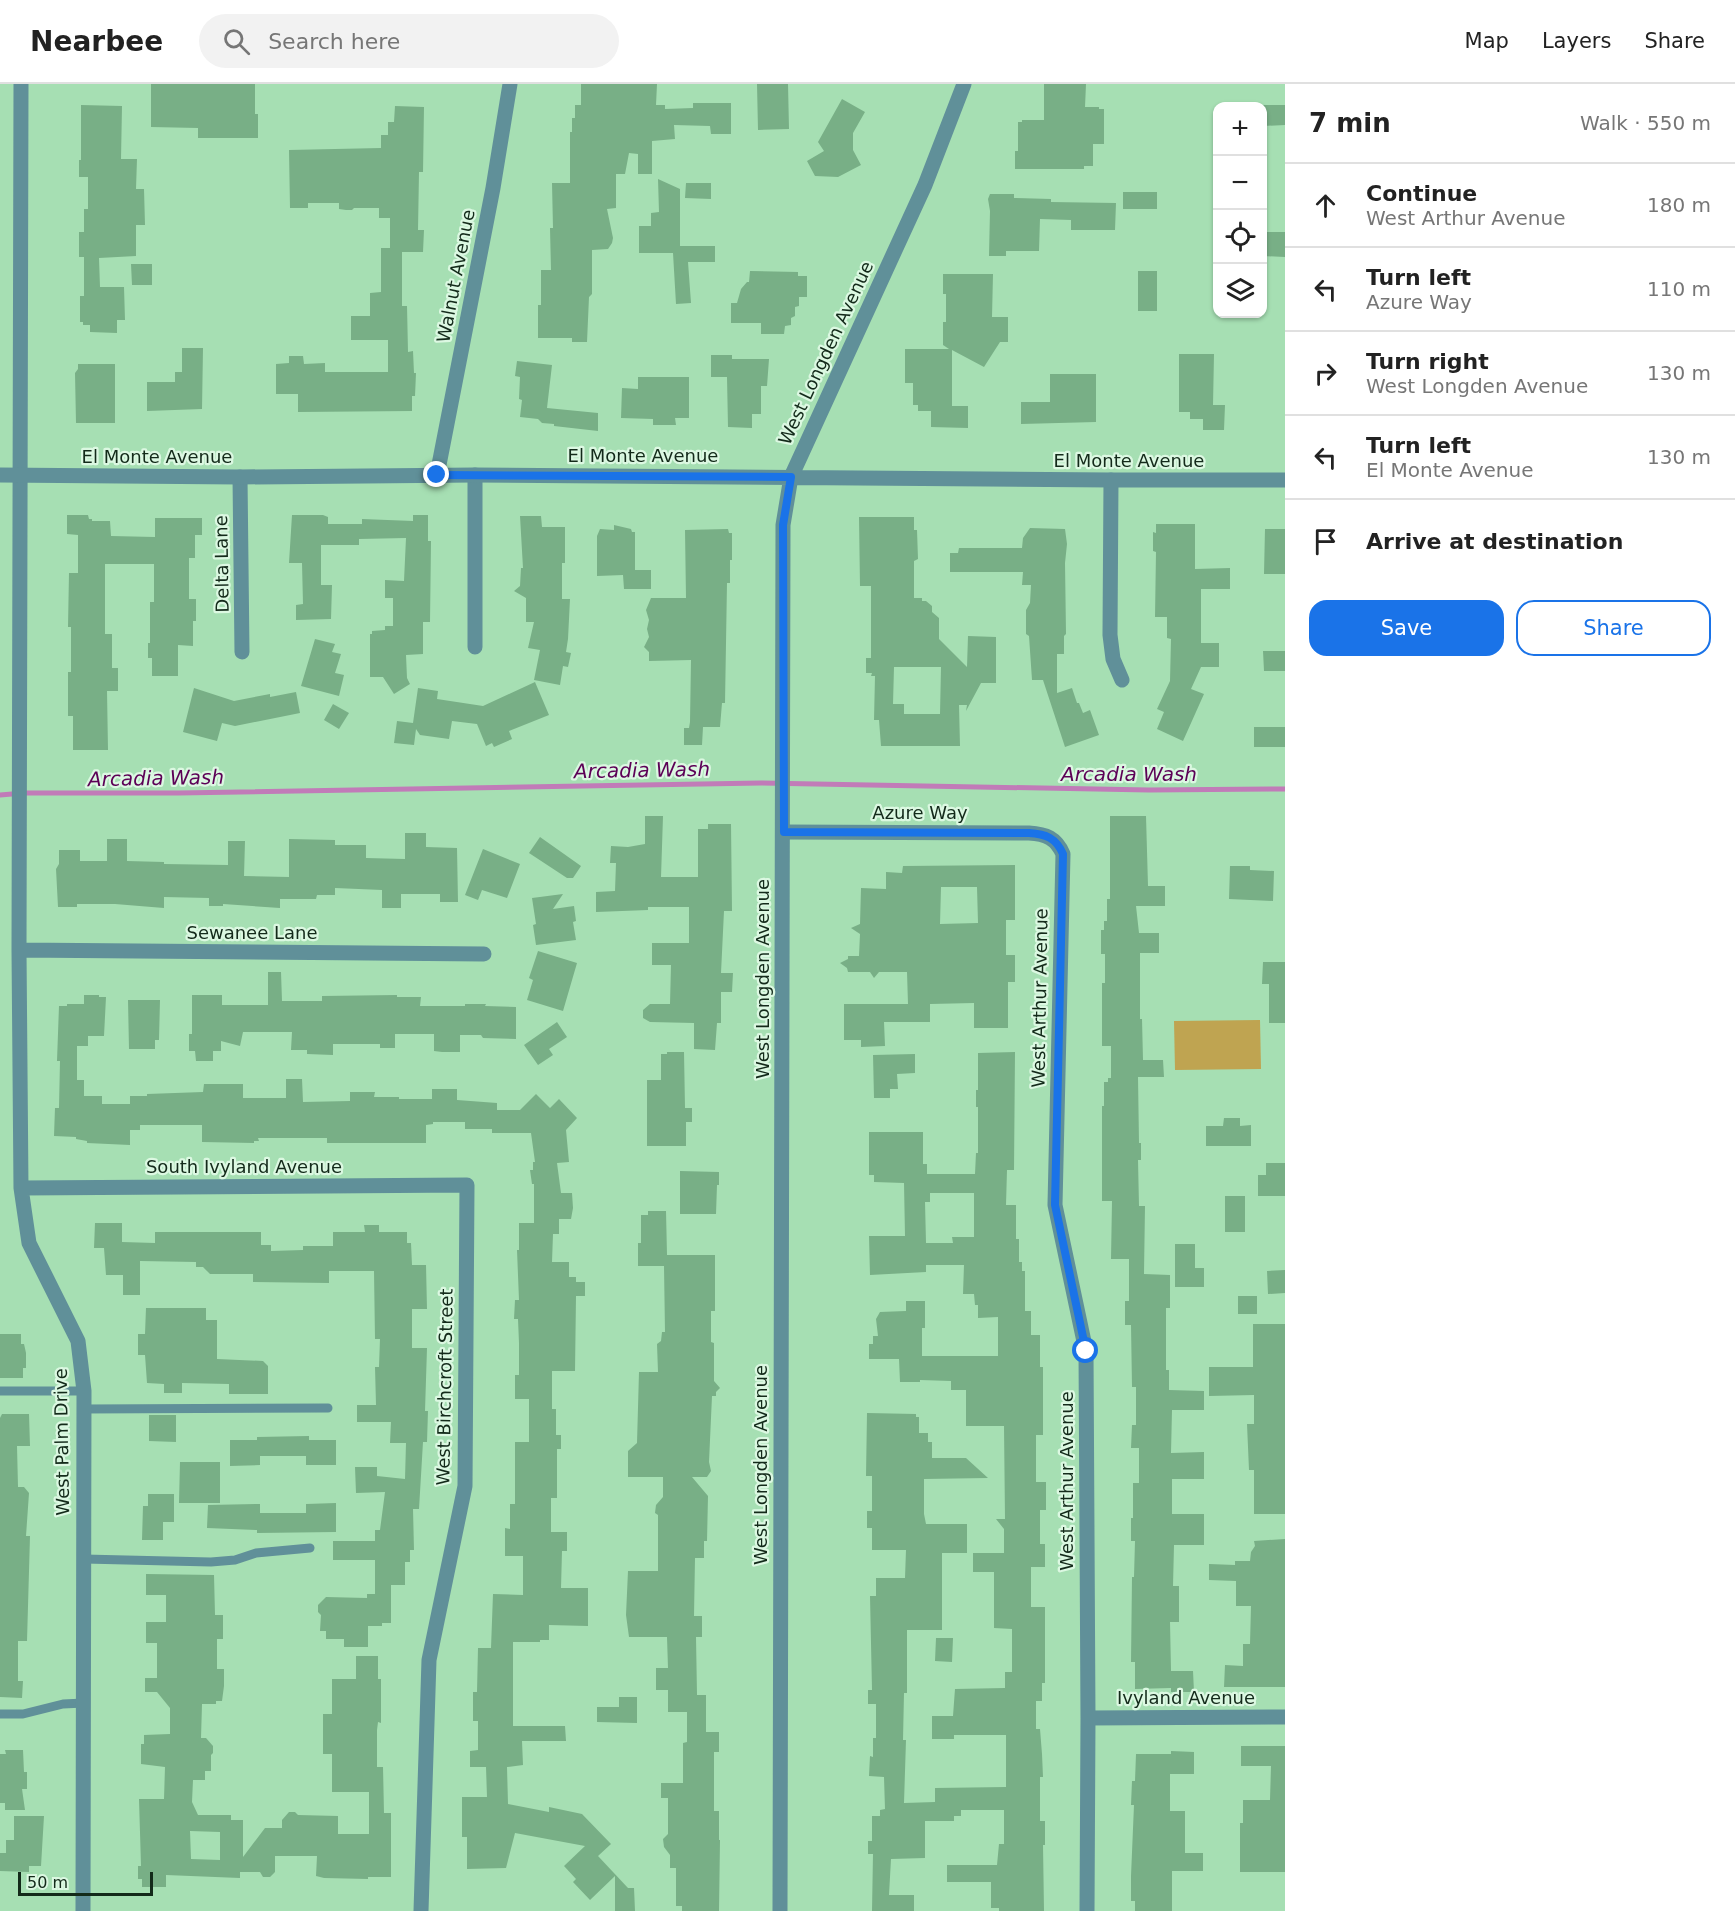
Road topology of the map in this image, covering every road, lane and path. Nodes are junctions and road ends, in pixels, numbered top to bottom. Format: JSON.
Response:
{"nodes":[{"id":1,"x":21,"y":84,"type":"edge"},
{"id":2,"x":510,"y":84,"type":"edge"},
{"id":3,"x":964,"y":84,"type":"edge"},
{"id":4,"x":475,"y":474,"type":"junction"},
{"id":5,"x":0,"y":475,"type":"edge"},
{"id":6,"x":21,"y":475,"type":"junction"},
{"id":7,"x":437,"y":475,"type":"junction"},
{"id":8,"x":240,"y":477,"type":"junction"},
{"id":9,"x":791,"y":477,"type":"junction"},
{"id":10,"x":1111,"y":480,"type":"junction"},
{"id":11,"x":1285,"y":480,"type":"edge"},
{"id":12,"x":475,"y":647,"type":"dead end"},
{"id":13,"x":242,"y":651,"type":"dead end"},
{"id":14,"x":1122,"y":680,"type":"dead end"},
{"id":15,"x":784,"y":832,"type":"junction"},
{"id":16,"x":1055,"y":840,"type":"joint"},
{"id":17,"x":19,"y":950,"type":"junction"},
{"id":18,"x":484,"y":954,"type":"dead end"},
{"id":19,"x":467,"y":1185,"type":"joint"},
{"id":20,"x":21,"y":1188,"type":"junction"},
{"id":21,"x":0,"y":1391,"type":"edge"},
{"id":22,"x":84,"y":1391,"type":"junction"},
{"id":23,"x":328,"y":1408,"type":"dead end"},
{"id":24,"x":84,"y":1409,"type":"junction"},
{"id":25,"x":310,"y":1548,"type":"dead end"},
{"id":26,"x":84,"y":1559,"type":"junction"},
{"id":27,"x":84,"y":1703,"type":"junction"},
{"id":28,"x":0,"y":1714,"type":"edge"},
{"id":29,"x":1285,"y":1717,"type":"edge"},
{"id":30,"x":1088,"y":1718,"type":"junction"},
{"id":31,"x":84,"y":1911,"type":"edge"},
{"id":32,"x":421,"y":1911,"type":"edge"},
{"id":33,"x":780,"y":1911,"type":"edge"},
{"id":34,"x":1087,"y":1911,"type":"edge"}],
"edges":[{"from":1,"to":6,"type":"street","name":"West Palm Drive"},
{"from":2,"to":7,"type":"street","name":"Walnut Avenue"},
{"from":3,"to":9,"type":"street","name":"West Longden Avenue"},
{"from":4,"to":7,"type":"street","name":"El Monte Avenue"},
{"from":4,"to":9,"type":"street","name":"El Monte Avenue"},
{"from":4,"to":12,"type":"street"},
{"from":5,"to":6,"type":"street","name":"El Monte Avenue"},
{"from":6,"to":8,"type":"street","name":"El Monte Avenue"},
{"from":6,"to":17,"type":"street","name":"West Palm Drive"},
{"from":7,"to":8,"type":"street","name":"El Monte Avenue"},
{"from":8,"to":13,"type":"street","name":"Delta Lane"},
{"from":9,"to":10,"type":"street","name":"El Monte Avenue"},
{"from":9,"to":15,"type":"street","name":"West Longden Avenue"},
{"from":10,"to":11,"type":"street","name":"El Monte Avenue"},
{"from":10,"to":14,"type":"street"},
{"from":15,"to":16,"type":"street","name":"Azure Way"},
{"from":15,"to":33,"type":"street","name":"West Longden Avenue"},
{"from":16,"to":30,"type":"street","name":"West Arthur Avenue"},
{"from":17,"to":18,"type":"street","name":"Sewanee Lane"},
{"from":17,"to":20,"type":"street","name":"West Palm Drive"},
{"from":19,"to":20,"type":"street","name":"South Ivyland Avenue"},
{"from":19,"to":32,"type":"street","name":"West Birchcroft Street"},
{"from":20,"to":22,"type":"street","name":"West Palm Drive"},
{"from":21,"to":22,"type":"lane"},
{"from":22,"to":24,"type":"street","name":"West Palm Drive"},
{"from":23,"to":24,"type":"lane"},
{"from":24,"to":26,"type":"street","name":"West Palm Drive"},
{"from":25,"to":26,"type":"lane"},
{"from":26,"to":27,"type":"street","name":"West Palm Drive"},
{"from":27,"to":28,"type":"lane"},
{"from":27,"to":31,"type":"street","name":"West Palm Drive"},
{"from":29,"to":30,"type":"street","name":"Ivyland Avenue"},
{"from":30,"to":34,"type":"street","name":"West Arthur Avenue"}]}
